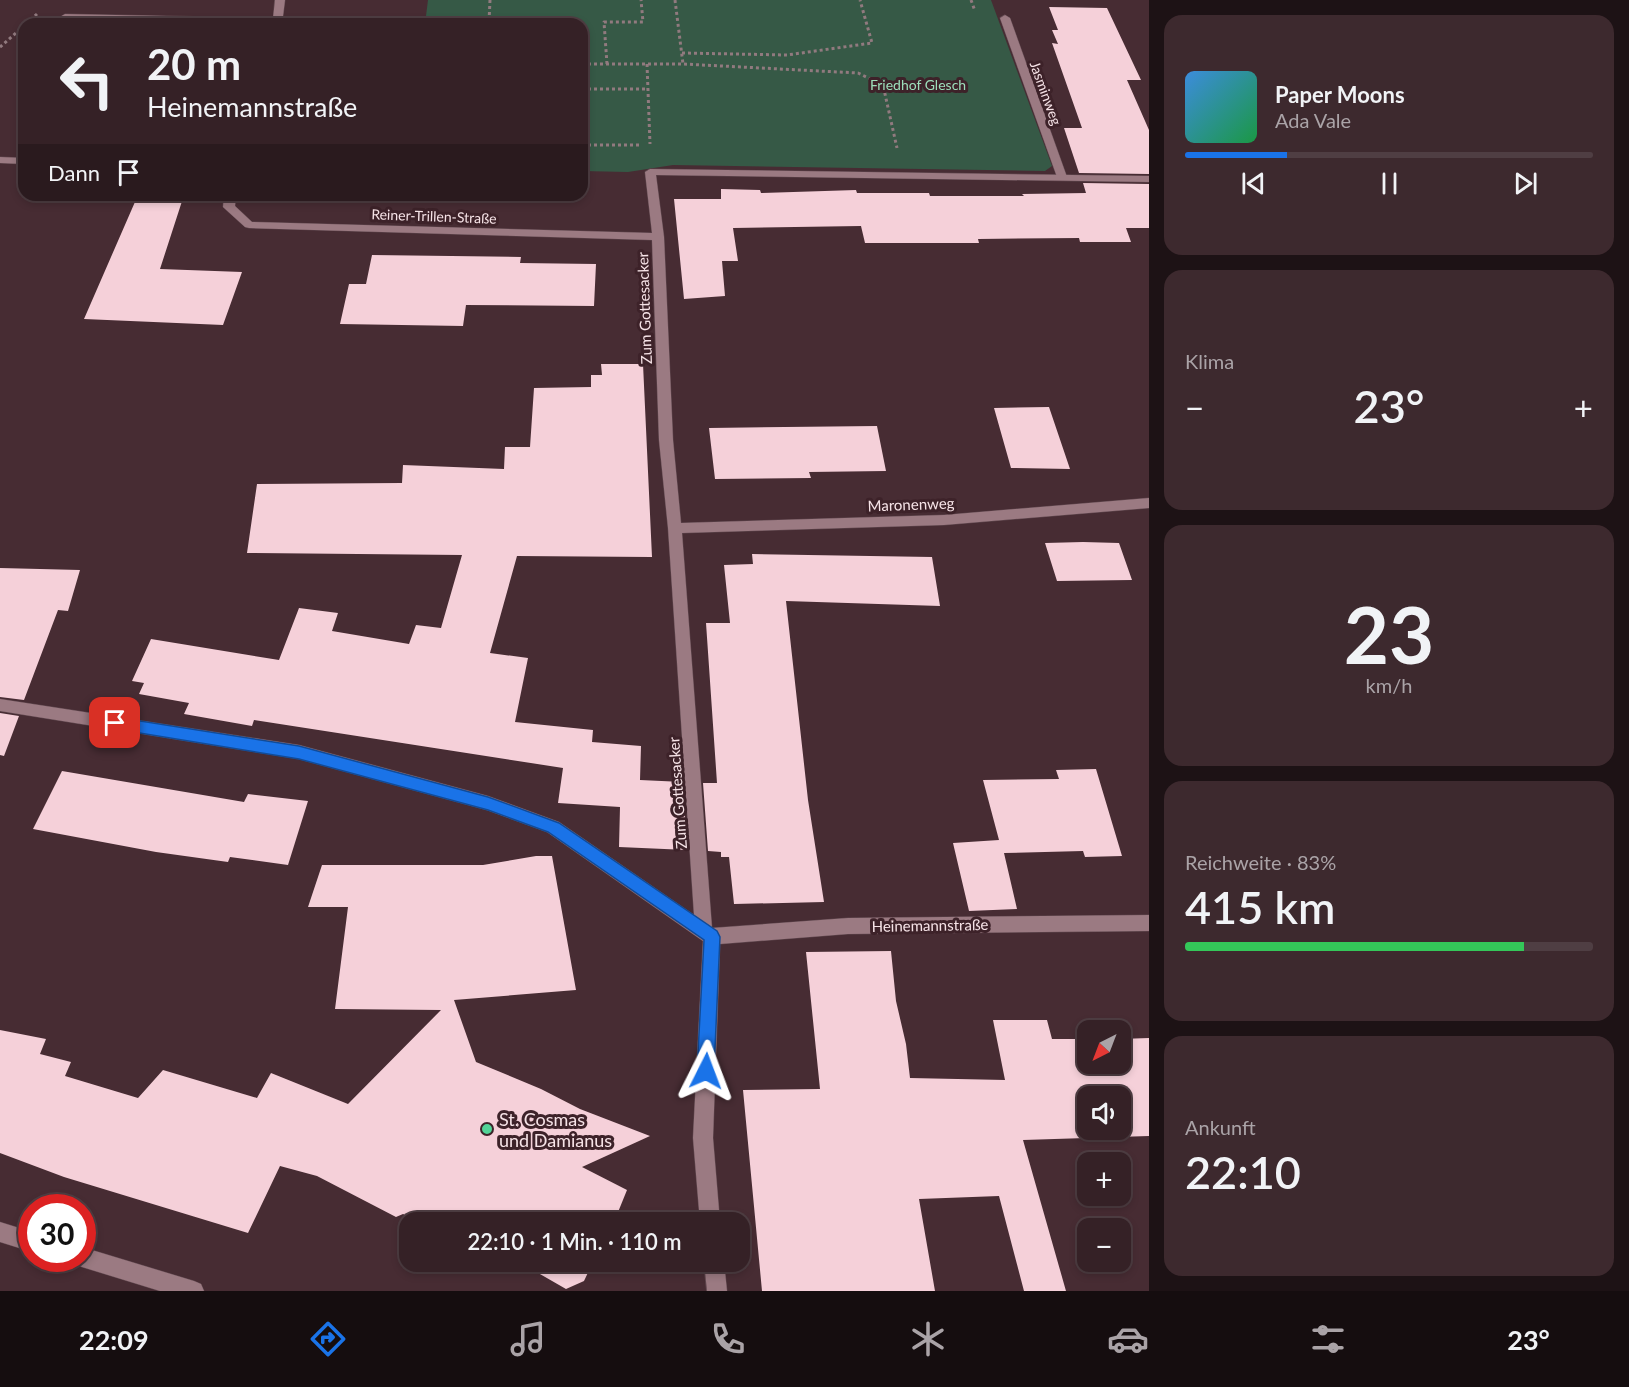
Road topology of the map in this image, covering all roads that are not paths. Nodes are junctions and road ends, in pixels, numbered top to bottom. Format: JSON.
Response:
{"nodes":[{"id":1,"x":280,"y":0,"type":"edge"},
{"id":2,"x":65,"y":17,"type":"dead end"},
{"id":3,"x":100,"y":18,"type":"edge"},
{"id":4,"x":278,"y":18,"type":"edge"},
{"id":5,"x":1005,"y":18,"type":"dead end"},
{"id":6,"x":0,"y":160,"type":"edge"},
{"id":7,"x":18,"y":161,"type":"edge"},
{"id":8,"x":1062,"y":177,"type":"junction"},
{"id":9,"x":1149,"y":179,"type":"edge"},
{"id":10,"x":230,"y":201,"type":"edge"},
{"id":11,"x":658,"y":237,"type":"junction"},
{"id":12,"x":1149,"y":503,"type":"edge"},
{"id":13,"x":675,"y":528,"type":"junction"},
{"id":14,"x":0,"y":705,"type":"edge"},
{"id":15,"x":1149,"y":923,"type":"edge"},
{"id":16,"x":708,"y":934,"type":"junction"},
{"id":17,"x":710,"y":1212,"type":"edge"},
{"id":18,"x":0,"y":1232,"type":"edge"},
{"id":19,"x":18,"y":1238,"type":"edge"},
{"id":20,"x":96,"y":1261,"type":"edge"},
{"id":21,"x":715,"y":1272,"type":"edge"},
{"id":22,"x":194,"y":1291,"type":"edge"},
{"id":23,"x":717,"y":1291,"type":"edge"}],
"edges":[{"from":1,"to":4,"type":"street"},
{"from":2,"to":3,"type":"street"},
{"from":5,"to":8,"type":"street","name":"Jasminweg"},
{"from":6,"to":7,"type":"street"},
{"from":8,"to":9,"type":"street","name":"Zum Gottesacker"},
{"from":8,"to":11,"type":"street","name":"Zum Gottesacker"},
{"from":10,"to":11,"type":"street","name":"Reiner-Trillen-Straße"},
{"from":11,"to":13,"type":"street","name":"Zum Gottesacker"},
{"from":12,"to":13,"type":"street","name":"Maronenweg"},
{"from":13,"to":16,"type":"street","name":"Zum Gottesacker"},
{"from":14,"to":16,"type":"street"},
{"from":15,"to":16,"type":"street","name":"Heinemannstraße"},
{"from":16,"to":17,"type":"street","name":"Zum Gottesacker"},
{"from":18,"to":19,"type":"street"},
{"from":20,"to":22,"type":"street"},
{"from":21,"to":23,"type":"street"}]}
